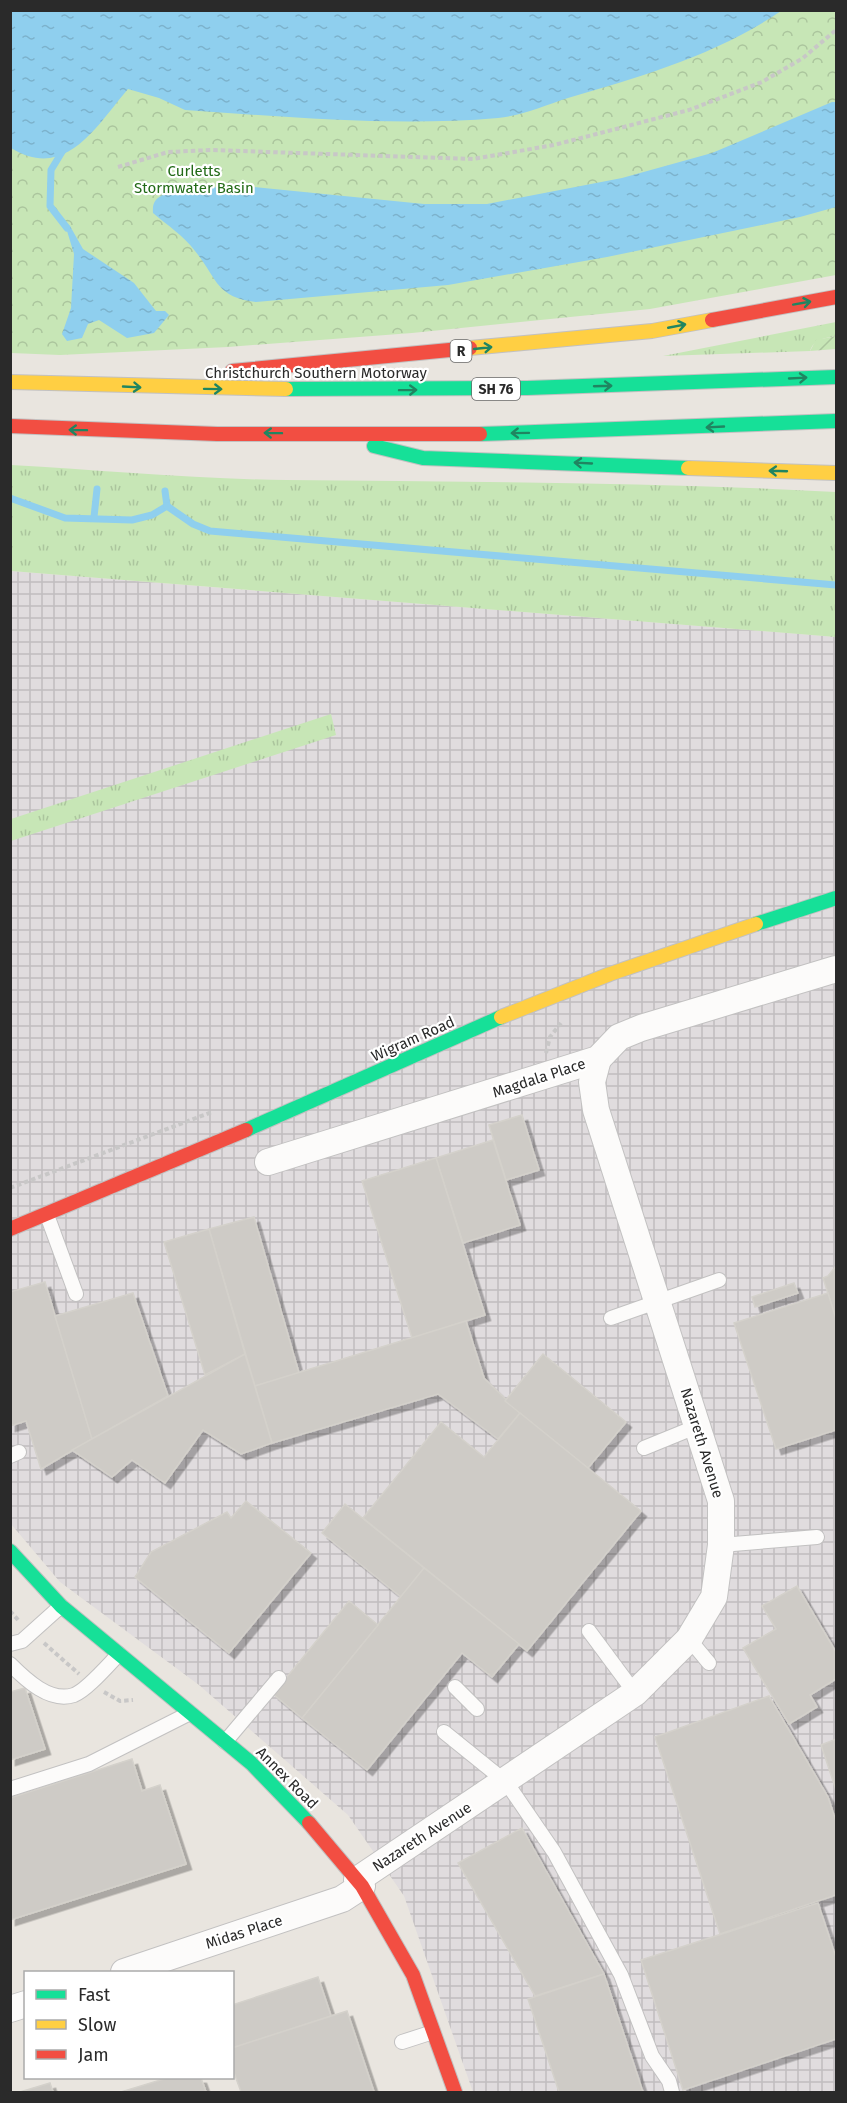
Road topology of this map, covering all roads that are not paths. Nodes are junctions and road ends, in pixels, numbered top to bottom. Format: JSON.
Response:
{"nodes":[{"id":1,"x":837,"y":297,"type":"edge"},
{"id":2,"x":837,"y":377,"type":"edge"},
{"id":3,"x":10,"y":382,"type":"edge"},
{"id":4,"x":155,"y":388,"type":"junction"},
{"id":5,"x":837,"y":421,"type":"edge"},
{"id":6,"x":10,"y":426,"type":"edge"},
{"id":7,"x":332,"y":434,"type":"junction"},
{"id":8,"x":837,"y":473,"type":"edge"},
{"id":9,"x":837,"y":898,"type":"edge"},
{"id":10,"x":837,"y":969,"type":"edge"},
{"id":11,"x":598,"y":1059,"type":"junction"},
{"id":12,"x":268,"y":1162,"type":"dead end"},
{"id":13,"x":47,"y":1215,"type":"junction"},
{"id":14,"x":10,"y":1229,"type":"edge"},
{"id":15,"x":719,"y":1280,"type":"dead end"},
{"id":16,"x":76,"y":1294,"type":"dead end"},
{"id":17,"x":658,"y":1301,"type":"junction"},
{"id":18,"x":611,"y":1317,"type":"dead end"},
{"id":19,"x":698,"y":1426,"type":"junction"},
{"id":20,"x":644,"y":1449,"type":"dead end"},
{"id":21,"x":817,"y":1537,"type":"dead end"},
{"id":22,"x":721,"y":1545,"type":"junction"},
{"id":23,"x":14,"y":1560,"type":"edge"},
{"id":24,"x":61,"y":1606,"type":"junction"},
{"id":25,"x":589,"y":1631,"type":"dead end"},
{"id":26,"x":689,"y":1639,"type":"junction"},
{"id":27,"x":10,"y":1644,"type":"edge"},
{"id":28,"x":119,"y":1654,"type":"junction"},
{"id":29,"x":710,"y":1662,"type":"dead end"},
{"id":30,"x":10,"y":1664,"type":"edge"},
{"id":31,"x":279,"y":1678,"type":"dead end"},
{"id":32,"x":455,"y":1687,"type":"dead end"},
{"id":33,"x":635,"y":1693,"type":"junction"},
{"id":34,"x":477,"y":1709,"type":"dead end"},
{"id":35,"x":190,"y":1713,"type":"junction"},
{"id":36,"x":444,"y":1732,"type":"dead end"},
{"id":37,"x":225,"y":1742,"type":"junction"},
{"id":38,"x":506,"y":1782,"type":"junction"},
{"id":39,"x":10,"y":1788,"type":"edge"},
{"id":40,"x":359,"y":1883,"type":"junction"},
{"id":41,"x":152,"y":1968,"type":"edge"},
{"id":42,"x":131,"y":1971,"type":"edge"},
{"id":43,"x":433,"y":2032,"type":"junction"},
{"id":44,"x":402,"y":2042,"type":"dead end"},
{"id":45,"x":455,"y":2092,"type":"edge"},
{"id":46,"x":672,"y":2092,"type":"edge"}],
"edges":[{"from":4,"to":1,"type":"main road","number":"R","one_way":true},
{"from":4,"to":2,"type":"main road","name":"Christchurch Southern Motorway","number":"SH 76","one_way":true},
{"from":3,"to":4,"type":"main road","name":"Christchurch Southern Motorway","number":"SH 76","one_way":true},
{"from":5,"to":7,"type":"main road","one_way":true},
{"from":7,"to":6,"type":"main road","one_way":true},
{"from":8,"to":7,"type":"main road","one_way":true},
{"from":9,"to":13,"type":"main road","name":"Wigram Road"},
{"from":10,"to":11,"type":"street","name":"Magdala Place"},
{"from":11,"to":12,"type":"street","name":"Magdala Place"},
{"from":11,"to":17,"type":"street","name":"Nazareth Avenue"},
{"from":13,"to":14,"type":"main road","name":"Wigram Road"},
{"from":13,"to":16,"type":"lane"},
{"from":15,"to":17,"type":"lane"},
{"from":17,"to":18,"type":"lane"},
{"from":17,"to":19,"type":"street","name":"Nazareth Avenue"},
{"from":19,"to":20,"type":"lane"},
{"from":19,"to":22,"type":"street","name":"Nazareth Avenue"},
{"from":21,"to":22,"type":"lane"},
{"from":22,"to":26,"type":"street","name":"Nazareth Avenue"},
{"from":23,"to":24,"type":"main road","name":"Annex Road"},
{"from":24,"to":27,"type":"lane"},
{"from":24,"to":28,"type":"main road","name":"Annex Road"},
{"from":25,"to":33,"type":"lane"},
{"from":26,"to":29,"type":"lane"},
{"from":26,"to":33,"type":"street","name":"Nazareth Avenue"},
{"from":28,"to":30,"type":"lane"},
{"from":28,"to":35,"type":"main road","name":"Annex Road"},
{"from":31,"to":37,"type":"lane"},
{"from":32,"to":34,"type":"lane"},
{"from":33,"to":38,"type":"street","name":"Nazareth Avenue"},
{"from":35,"to":37,"type":"main road","name":"Annex Road"},
{"from":35,"to":39,"type":"lane"},
{"from":36,"to":38,"type":"lane"},
{"from":37,"to":40,"type":"main road","name":"Annex Road"},
{"from":38,"to":40,"type":"street","name":"Nazareth Avenue"},
{"from":38,"to":46,"type":"lane"},
{"from":40,"to":41,"type":"street","name":"Midas Place"},
{"from":40,"to":43,"type":"main road","name":"Annex Road"},
{"from":41,"to":42,"type":"street","name":"Midas Place"},
{"from":43,"to":44,"type":"lane"},
{"from":43,"to":45,"type":"main road","name":"Annex Road"}]}
